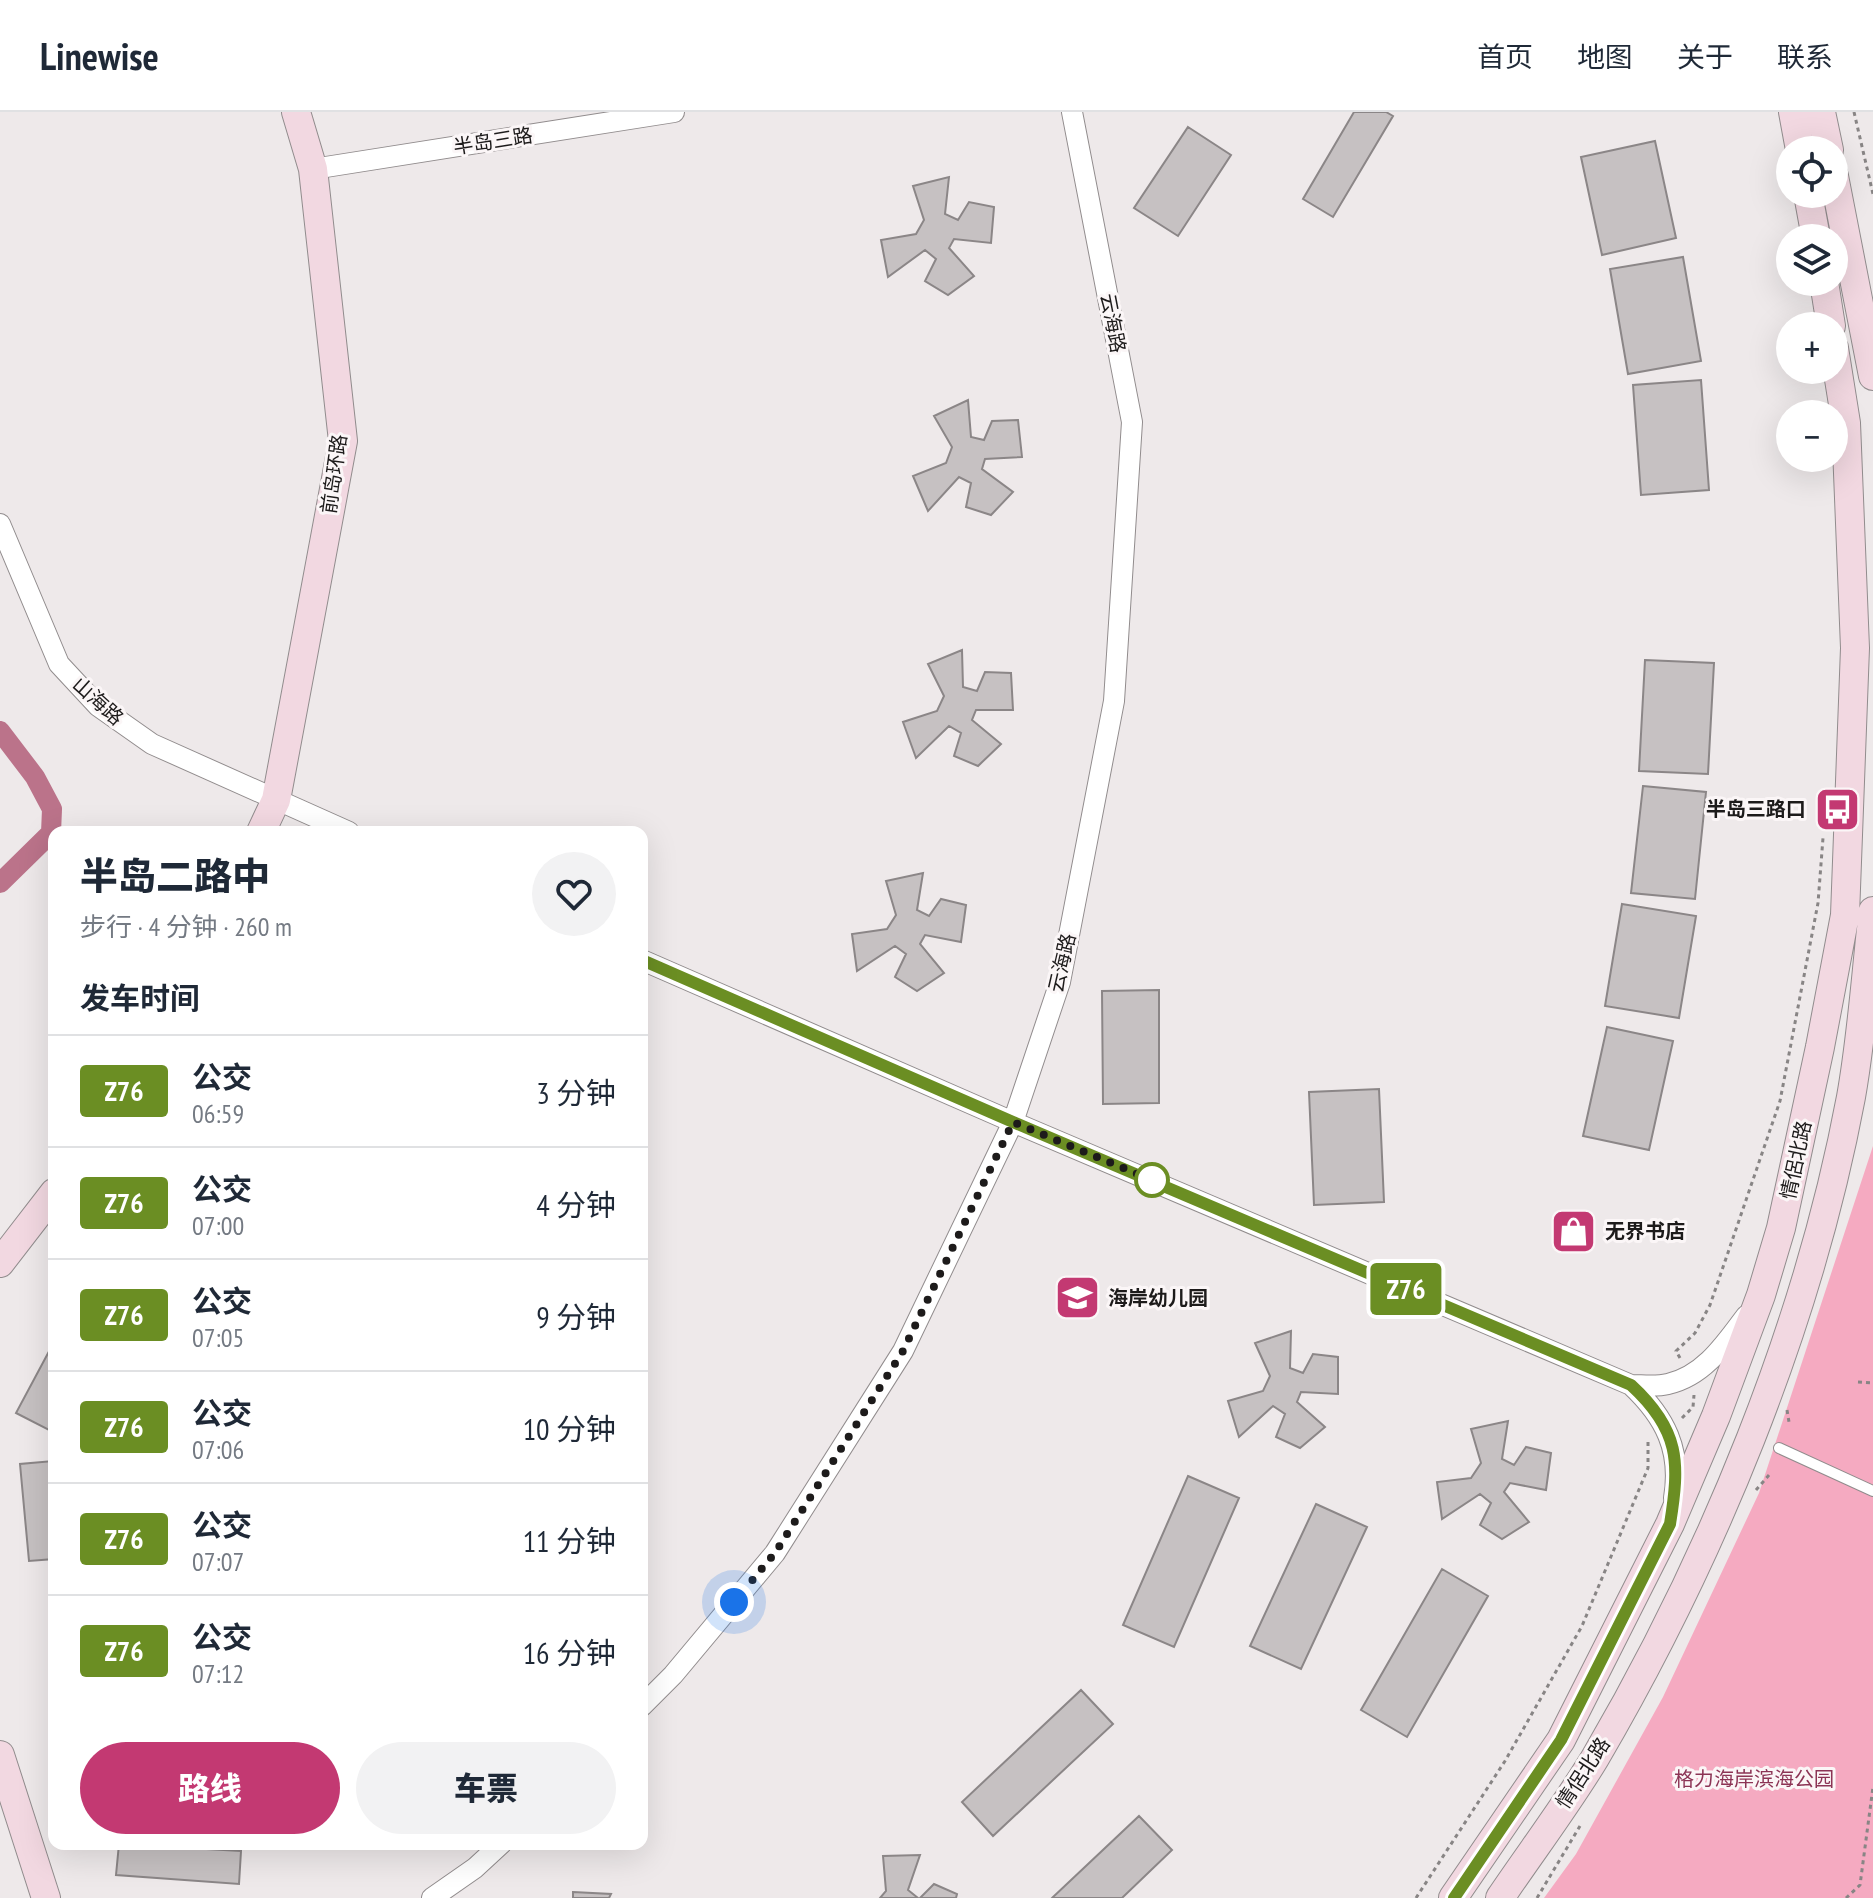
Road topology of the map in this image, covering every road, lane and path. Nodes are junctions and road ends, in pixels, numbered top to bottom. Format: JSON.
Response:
{"nodes":[{"id":1,"x":296,"y":112,"type":"edge"},
{"id":2,"x":674,"y":112,"type":"edge"},
{"id":3,"x":1072,"y":112,"type":"edge"},
{"id":4,"x":1793,"y":112,"type":"edge"},
{"id":5,"x":1821,"y":112,"type":"edge"},
{"id":6,"x":1854,"y":112,"type":"edge"},
{"id":7,"x":1791,"y":136,"type":"edge"},
{"id":8,"x":1826,"y":136,"type":"edge"},
{"id":9,"x":313,"y":169,"type":"junction"},
{"id":10,"x":1873,"y":194,"type":"edge"},
{"id":11,"x":1840,"y":208,"type":"edge"},
{"id":12,"x":1873,"y":376,"type":"edge"},
{"id":13,"x":1840,"y":384,"type":"edge"},
{"id":14,"x":0,"y":524,"type":"edge"},
{"id":15,"x":276,"y":800,"type":"junction"},
{"id":16,"x":1824,"y":824,"type":"dead end"},
{"id":17,"x":264,"y":826,"type":"edge"},
{"id":18,"x":335,"y":826,"type":"edge"},
{"id":19,"x":1873,"y":911,"type":"edge"},
{"id":20,"x":648,"y":963,"type":"edge"},
{"id":21,"x":1013,"y":1122,"type":"junction"},
{"id":22,"x":48,"y":1201,"type":"edge"},
{"id":23,"x":0,"y":1263,"type":"edge"},
{"id":24,"x":1761,"y":1295,"type":"junction"},
{"id":25,"x":1688,"y":1377,"type":"junction"},
{"id":26,"x":1858,"y":1382,"type":"dead end"},
{"id":27,"x":1873,"y":1383,"type":"edge"},
{"id":28,"x":1631,"y":1385,"type":"junction"},
{"id":29,"x":1666,"y":1429,"type":"junction"},
{"id":30,"x":1779,"y":1448,"type":"dead end"},
{"id":31,"x":1873,"y":1491,"type":"edge"},
{"id":32,"x":1670,"y":1524,"type":"junction"},
{"id":33,"x":648,"y":1700,"type":"edge"},
{"id":34,"x":0,"y":1755,"type":"edge"},
{"id":35,"x":1873,"y":1787,"type":"edge"},
{"id":36,"x":494,"y":1850,"type":"edge"},
{"id":37,"x":46,"y":1898,"type":"edge"},
{"id":38,"x":432,"y":1898,"type":"edge"},
{"id":39,"x":1416,"y":1898,"type":"edge"},
{"id":40,"x":1453,"y":1898,"type":"edge"},
{"id":41,"x":1500,"y":1898,"type":"edge"},
{"id":42,"x":1846,"y":1898,"type":"edge"}],
"edges":[{"from":1,"to":9,"type":"main road","name":"前岛环路"},
{"from":2,"to":9,"type":"street","name":"半岛三路"},
{"from":3,"to":21,"type":"street","name":"云海路"},
{"from":4,"to":7,"type":"main road"},
{"from":5,"to":8,"type":"main road"},
{"from":6,"to":10,"type":"path"},
{"from":9,"to":15,"type":"main road","name":"前岛环路"},
{"from":11,"to":12,"type":"main road"},
{"from":13,"to":24,"type":"main road","name":"情侶北路"},
{"from":14,"to":15,"type":"street","name":"山海路"},
{"from":15,"to":17,"type":"main road","name":"前岛环路"},
{"from":15,"to":18,"type":"street","name":"山海路"},
{"from":16,"to":25,"type":"path"},
{"from":19,"to":41,"type":"main road","name":"情侶北路"},
{"from":20,"to":21,"type":"street"},
{"from":21,"to":28,"type":"street"},
{"from":21,"to":33,"type":"street","name":"云海路"},
{"from":22,"to":23,"type":"main road"},
{"from":24,"to":25,"type":"street"},
{"from":24,"to":32,"type":"main road","name":"情侶北路"},
{"from":25,"to":28,"type":"street"},
{"from":25,"to":29,"type":"path"},
{"from":26,"to":27,"type":"path"},
{"from":28,"to":29,"type":"street"},
{"from":29,"to":32,"type":"street"},
{"from":29,"to":39,"type":"path"},
{"from":30,"to":31,"type":"lane"},
{"from":32,"to":40,"type":"main road","name":"情侶北路"},
{"from":34,"to":37,"type":"main road"},
{"from":35,"to":42,"type":"path"},
{"from":36,"to":38,"type":"street"}]}
